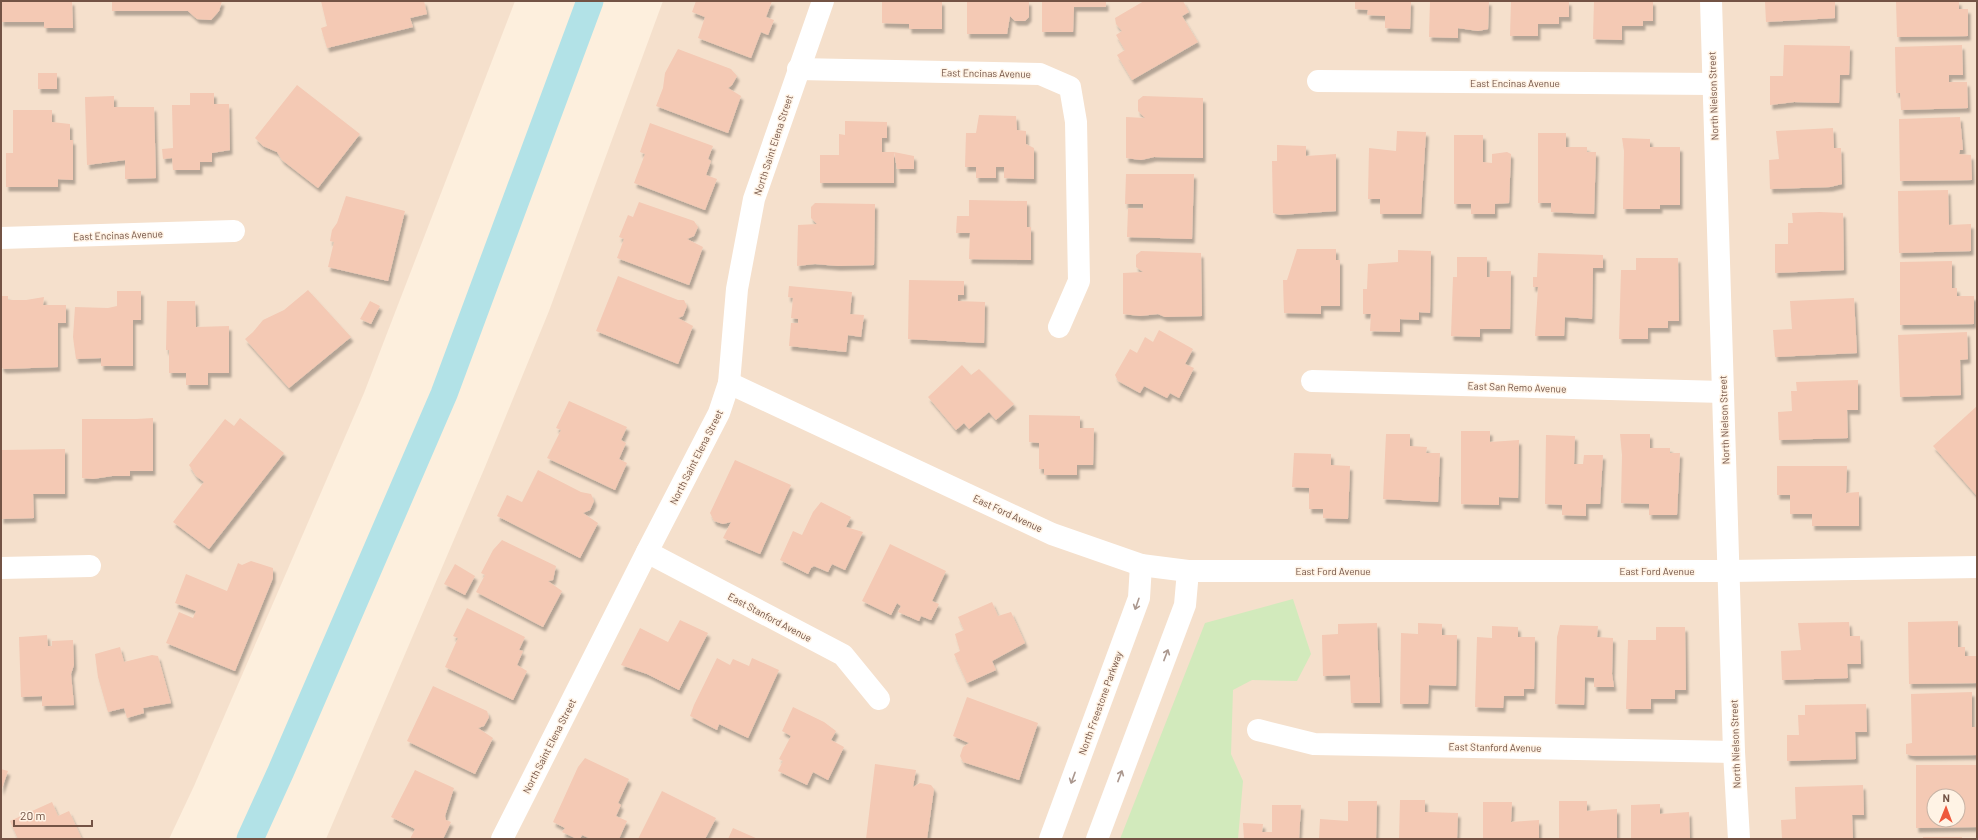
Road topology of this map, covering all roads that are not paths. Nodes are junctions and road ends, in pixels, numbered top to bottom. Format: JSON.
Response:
{"nodes":[{"id":1,"x":823,"y":1,"type":"edge"},
{"id":2,"x":1711,"y":1,"type":"edge"},
{"id":3,"x":798,"y":69,"type":"junction"},
{"id":4,"x":1318,"y":81,"type":"dead end"},
{"id":5,"x":1713,"y":84,"type":"junction"},
{"id":6,"x":234,"y":231,"type":"dead end"},
{"id":7,"x":1,"y":238,"type":"edge"},
{"id":8,"x":1059,"y":327,"type":"dead end"},
{"id":9,"x":1312,"y":381,"type":"dead end"},
{"id":10,"x":729,"y":383,"type":"junction"},
{"id":11,"x":1723,"y":392,"type":"junction"},
{"id":12,"x":647,"y":552,"type":"junction"},
{"id":13,"x":1141,"y":565,"type":"junction"},
{"id":14,"x":90,"y":566,"type":"dead end"},
{"id":15,"x":1977,"y":567,"type":"edge"},
{"id":16,"x":1,"y":568,"type":"edge"},
{"id":17,"x":1188,"y":571,"type":"junction"},
{"id":18,"x":1730,"y":571,"type":"junction"},
{"id":19,"x":879,"y":699,"type":"dead end"},
{"id":20,"x":1258,"y":730,"type":"dead end"},
{"id":21,"x":1734,"y":752,"type":"junction"},
{"id":22,"x":502,"y":839,"type":"edge"},
{"id":23,"x":1050,"y":839,"type":"edge"},
{"id":24,"x":1097,"y":839,"type":"edge"},
{"id":25,"x":1739,"y":839,"type":"edge"}],
"edges":[{"from":1,"to":3,"type":"street","name":"North Saint Elena Street"},
{"from":2,"to":5,"type":"street","name":"North Nielson Street"},
{"from":3,"to":8,"type":"street","name":"East Encinas Avenue"},
{"from":3,"to":10,"type":"street","name":"North Saint Elena Street"},
{"from":4,"to":5,"type":"street","name":"East Encinas Avenue"},
{"from":5,"to":11,"type":"street","name":"North Nielson Street"},
{"from":6,"to":7,"type":"street","name":"East Encinas Avenue"},
{"from":9,"to":11,"type":"street","name":"East San Remo Avenue"},
{"from":10,"to":12,"type":"street","name":"North Saint Elena Street"},
{"from":10,"to":13,"type":"street","name":"East Ford Avenue"},
{"from":11,"to":18,"type":"street","name":"North Nielson Street"},
{"from":12,"to":19,"type":"street","name":"East Stanford Avenue"},
{"from":12,"to":22,"type":"street","name":"North Saint Elena Street"},
{"from":13,"to":17,"type":"street","name":"East Ford Avenue"},
{"from":13,"to":23,"type":"street","name":"North Freestone Parkway","one_way":true},
{"from":14,"to":16,"type":"street"},
{"from":15,"to":18,"type":"street","name":"East Ford Avenue"},
{"from":17,"to":18,"type":"street","name":"East Ford Avenue"},
{"from":24,"to":17,"type":"street","one_way":true},
{"from":18,"to":21,"type":"street","name":"North Nielson Street"},
{"from":20,"to":21,"type":"street","name":"East Stanford Avenue"},
{"from":21,"to":25,"type":"street","name":"North Nielson Street"}]}
